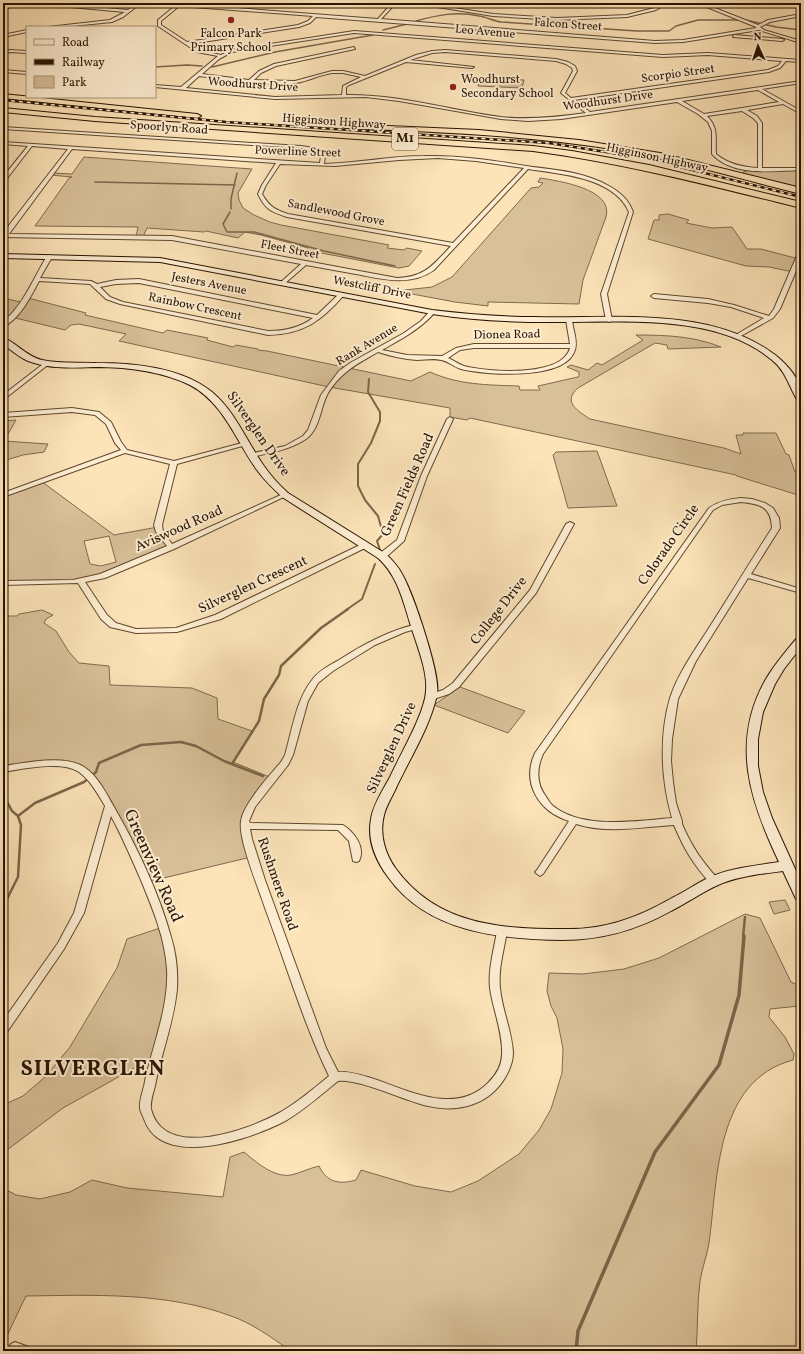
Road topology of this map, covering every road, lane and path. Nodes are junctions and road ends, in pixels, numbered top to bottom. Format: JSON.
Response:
{"nodes":[{"id":1,"x":139,"y":3,"type":"edge"},
{"id":2,"x":157,"y":3,"type":"edge"},
{"id":3,"x":394,"y":3,"type":"edge"},
{"id":4,"x":415,"y":3,"type":"edge"},
{"id":5,"x":527,"y":3,"type":"edge"},
{"id":6,"x":562,"y":3,"type":"edge"},
{"id":7,"x":666,"y":3,"type":"edge"},
{"id":8,"x":699,"y":3,"type":"edge"},
{"id":9,"x":788,"y":3,"type":"edge"},
{"id":10,"x":178,"y":5,"type":"junction"},
{"id":11,"x":3,"y":8,"type":"edge"},
{"id":12,"x":801,"y":8,"type":"edge"},
{"id":13,"x":129,"y":11,"type":"junction"},
{"id":14,"x":316,"y":15,"type":"junction"},
{"id":15,"x":801,"y":15,"type":"edge"},
{"id":16,"x":379,"y":20,"type":"junction"},
{"id":17,"x":761,"y":25,"type":"junction"},
{"id":18,"x":61,"y":26,"type":"edge"},
{"id":19,"x":26,"y":31,"type":"edge"},
{"id":20,"x":720,"y":34,"type":"junction"},
{"id":21,"x":3,"y":36,"type":"edge"},
{"id":22,"x":800,"y":41,"type":"edge"},
{"id":23,"x":186,"y":43,"type":"junction"},
{"id":24,"x":354,"y":48,"type":"dead end"},
{"id":25,"x":26,"y":52,"type":"edge"},
{"id":26,"x":3,"y":53,"type":"edge"},
{"id":27,"x":221,"y":56,"type":"junction"},
{"id":28,"x":784,"y":60,"type":"junction"},
{"id":29,"x":404,"y":61,"type":"junction"},
{"id":30,"x":801,"y":61,"type":"edge"},
{"id":31,"x":472,"y":67,"type":"dead end"},
{"id":32,"x":3,"y":71,"type":"edge"},
{"id":33,"x":26,"y":73,"type":"edge"},
{"id":34,"x":199,"y":75,"type":"junction"},
{"id":35,"x":366,"y":77,"type":"junction"},
{"id":36,"x":251,"y":80,"type":"junction"},
{"id":37,"x":801,"y":82,"type":"edge"},
{"id":38,"x":156,"y":86,"type":"edge"},
{"id":39,"x":182,"y":89,"type":"junction"},
{"id":40,"x":759,"y":89,"type":"junction"},
{"id":41,"x":3,"y":90,"type":"edge"},
{"id":42,"x":26,"y":94,"type":"edge"},
{"id":43,"x":344,"y":95,"type":"junction"},
{"id":44,"x":3,"y":96,"type":"edge"},
{"id":45,"x":58,"y":98,"type":"edge"},
{"id":46,"x":570,"y":99,"type":"junction"},
{"id":47,"x":678,"y":101,"type":"junction"},
{"id":48,"x":784,"y":103,"type":"junction"},
{"id":49,"x":3,"y":110,"type":"edge"},
{"id":50,"x":743,"y":110,"type":"junction"},
{"id":51,"x":156,"y":112,"type":"junction"},
{"id":52,"x":801,"y":113,"type":"edge"},
{"id":53,"x":3,"y":114,"type":"edge"},
{"id":54,"x":590,"y":114,"type":"junction"},
{"id":55,"x":702,"y":116,"type":"junction"},
{"id":56,"x":207,"y":117,"type":"dead end"},
{"id":57,"x":94,"y":119,"type":"junction"},
{"id":58,"x":336,"y":125,"type":"dead end"},
{"id":59,"x":4,"y":128,"type":"edge"},
{"id":60,"x":3,"y":143,"type":"edge"},
{"id":61,"x":31,"y":145,"type":"junction"},
{"id":62,"x":71,"y":148,"type":"junction"},
{"id":63,"x":279,"y":162,"type":"junction"},
{"id":64,"x":322,"y":165,"type":"junction"},
{"id":65,"x":527,"y":167,"type":"junction"},
{"id":66,"x":760,"y":169,"type":"junction"},
{"id":67,"x":801,"y":169,"type":"edge"},
{"id":68,"x":3,"y":180,"type":"edge"},
{"id":69,"x":801,"y":191,"type":"edge"},
{"id":70,"x":801,"y":205,"type":"edge"},
{"id":71,"x":4,"y":235,"type":"edge"},
{"id":72,"x":454,"y":245,"type":"junction"},
{"id":73,"x":801,"y":253,"type":"edge"},
{"id":74,"x":3,"y":256,"type":"edge"},
{"id":75,"x":49,"y":257,"type":"junction"},
{"id":76,"x":305,"y":263,"type":"junction"},
{"id":77,"x":38,"y":280,"type":"junction"},
{"id":78,"x":283,"y":283,"type":"junction"},
{"id":79,"x":96,"y":286,"type":"junction"},
{"id":80,"x":341,"y":294,"type":"junction"},
{"id":81,"x":654,"y":296,"type":"dead end"},
{"id":82,"x":432,"y":312,"type":"junction"},
{"id":83,"x":318,"y":317,"type":"junction"},
{"id":84,"x":769,"y":318,"type":"junction"},
{"id":85,"x":569,"y":320,"type":"junction"},
{"id":86,"x":608,"y":320,"type":"junction"},
{"id":87,"x":3,"y":325,"type":"edge"},
{"id":88,"x":738,"y":336,"type":"junction"},
{"id":89,"x":3,"y":340,"type":"edge"},
{"id":90,"x":573,"y":346,"type":"junction"},
{"id":91,"x":378,"y":350,"type":"junction"},
{"id":92,"x":443,"y":358,"type":"junction"},
{"id":93,"x":47,"y":363,"type":"junction"},
{"id":94,"x":3,"y":398,"type":"edge"},
{"id":95,"x":801,"y":399,"type":"edge"},
{"id":96,"x":3,"y":415,"type":"edge"},
{"id":97,"x":450,"y":419,"type":"dead end"},
{"id":98,"x":244,"y":444,"type":"junction"},
{"id":99,"x":125,"y":451,"type":"junction"},
{"id":100,"x":252,"y":455,"type":"junction"},
{"id":101,"x":174,"y":462,"type":"junction"},
{"id":102,"x":3,"y":495,"type":"edge"},
{"id":103,"x":284,"y":495,"type":"junction"},
{"id":104,"x":570,"y":524,"type":"dead end"},
{"id":105,"x":365,"y":546,"type":"junction"},
{"id":106,"x":171,"y":547,"type":"junction"},
{"id":107,"x":382,"y":556,"type":"junction"},
{"id":108,"x":747,"y":575,"type":"junction"},
{"id":109,"x":81,"y":582,"type":"junction"},
{"id":110,"x":3,"y":583,"type":"edge"},
{"id":111,"x":801,"y":591,"type":"edge"},
{"id":112,"x":417,"y":626,"type":"junction"},
{"id":113,"x":801,"y":640,"type":"edge"},
{"id":114,"x":431,"y":697,"type":"junction"},
{"id":115,"x":7,"y":769,"type":"edge"},
{"id":116,"x":109,"y":806,"type":"junction"},
{"id":117,"x":574,"y":820,"type":"junction"},
{"id":118,"x":678,"y":821,"type":"junction"},
{"id":119,"x":245,"y":826,"type":"junction"},
{"id":120,"x":356,"y":859,"type":"dead end"},
{"id":121,"x":786,"y":865,"type":"junction"},
{"id":122,"x":540,"y":872,"type":"dead end"},
{"id":123,"x":714,"y":881,"type":"junction"},
{"id":124,"x":801,"y":895,"type":"edge"},
{"id":125,"x":502,"y":931,"type":"junction"},
{"id":126,"x":3,"y":1029,"type":"edge"},
{"id":127,"x":336,"y":1077,"type":"junction"}],
"edges":[{"from":1,"to":13,"type":"street"},
{"from":2,"to":10,"type":"street","name":"Falcon Street"},
{"from":3,"to":16,"type":"street"},
{"from":4,"to":7,"type":"street"},
{"from":5,"to":6,"type":"street"},
{"from":8,"to":17,"type":"street"},
{"from":9,"to":12,"type":"street"},
{"from":10,"to":14,"type":"street","name":"Falcon Street"},
{"from":10,"to":23,"type":"street"},
{"from":11,"to":13,"type":"street"},
{"from":13,"to":18,"type":"street"},
{"from":14,"to":16,"type":"street","name":"Falcon Street"},
{"from":14,"to":23,"type":"street"},
{"from":15,"to":17,"type":"street","name":"Falcon Street"},
{"from":16,"to":20,"type":"street","name":"Falcon Street"},
{"from":17,"to":20,"type":"street","name":"Falcon Street"},
{"from":17,"to":22,"type":"street"},
{"from":19,"to":21,"type":"street"},
{"from":20,"to":22,"type":"street"},
{"from":23,"to":27,"type":"street"},
{"from":24,"to":36,"type":"street"},
{"from":25,"to":26,"type":"street"},
{"from":27,"to":28,"type":"street","name":"Leo Avenue"},
{"from":27,"to":34,"type":"street","name":"Leo Avenue"},
{"from":28,"to":30,"type":"street","name":"Leo Avenue"},
{"from":28,"to":46,"type":"street","name":"Scorpio Street"},
{"from":29,"to":31,"type":"street"},
{"from":29,"to":35,"type":"street"},
{"from":29,"to":46,"type":"street"},
{"from":32,"to":33,"type":"street"},
{"from":34,"to":36,"type":"street"},
{"from":34,"to":39,"type":"street","name":"Leo Avenue"},
{"from":35,"to":36,"type":"street"},
{"from":35,"to":43,"type":"street"},
{"from":37,"to":40,"type":"street","name":"Woodhurst Drive"},
{"from":38,"to":39,"type":"street","name":"Woodhurst Drive"},
{"from":39,"to":43,"type":"street","name":"Woodhurst Drive"},
{"from":40,"to":47,"type":"street","name":"Woodhurst Drive"},
{"from":40,"to":48,"type":"street"},
{"from":41,"to":42,"type":"highway"},
{"from":43,"to":54,"type":"street","name":"Woodhurst Drive"},
{"from":44,"to":51,"type":"highway"},
{"from":45,"to":51,"type":"highway"},
{"from":46,"to":54,"type":"street"},
{"from":47,"to":54,"type":"street","name":"Woodhurst Drive"},
{"from":47,"to":55,"type":"street"},
{"from":48,"to":50,"type":"street"},
{"from":48,"to":52,"type":"street"},
{"from":49,"to":57,"type":"highway","name":"Higginson Highway","number":"M1"},
{"from":50,"to":55,"type":"street"},
{"from":50,"to":66,"type":"street"},
{"from":51,"to":56,"type":"highway"},
{"from":53,"to":57,"type":"highway"},
{"from":55,"to":66,"type":"street"},
{"from":57,"to":70,"type":"highway","name":"Higginson Highway","number":"M1"},
{"from":58,"to":69,"type":"highway","name":"Higginson Highway","number":"M1"},
{"from":59,"to":64,"type":"street","name":"Spoorlyn Road"},
{"from":60,"to":61,"type":"street","name":"Powerline Street"},
{"from":61,"to":62,"type":"street","name":"Powerline Street"},
{"from":61,"to":68,"type":"street"},
{"from":62,"to":63,"type":"street","name":"Powerline Street"},
{"from":62,"to":71,"type":"street"},
{"from":63,"to":64,"type":"street","name":"Powerline Street"},
{"from":63,"to":72,"type":"street","name":"Sandlewood Grove"},
{"from":64,"to":65,"type":"street","name":"Powerline Street"},
{"from":65,"to":72,"type":"street","name":"Fleet Street"},
{"from":65,"to":86,"type":"street","name":"Powerline Street"},
{"from":66,"to":67,"type":"street"},
{"from":71,"to":76,"type":"street","name":"Fleet Street"},
{"from":72,"to":76,"type":"street","name":"Fleet Street"},
{"from":73,"to":84,"type":"street"},
{"from":74,"to":75,"type":"street","name":"Westcliff Drive"},
{"from":75,"to":77,"type":"street"},
{"from":75,"to":78,"type":"street","name":"Westcliff Drive"},
{"from":76,"to":78,"type":"street"},
{"from":77,"to":79,"type":"street","name":"Rainbow Crescent"},
{"from":77,"to":87,"type":"street"},
{"from":78,"to":80,"type":"street","name":"Westcliff Drive"},
{"from":79,"to":83,"type":"street","name":"Jesters Avenue"},
{"from":79,"to":83,"type":"street","name":"Rainbow Crescent"},
{"from":80,"to":82,"type":"street","name":"Westcliff Drive"},
{"from":80,"to":83,"type":"street","name":"Rainbow Crescent"},
{"from":81,"to":84,"type":"street"},
{"from":82,"to":85,"type":"street","name":"Westcliff Drive"},
{"from":82,"to":91,"type":"street","name":"Rank Avenue"},
{"from":84,"to":88,"type":"street"},
{"from":85,"to":86,"type":"street","name":"Westcliff Drive"},
{"from":85,"to":90,"type":"street"},
{"from":86,"to":88,"type":"street","name":"Westcliff Drive"},
{"from":88,"to":95,"type":"street","name":"Westcliff Drive"},
{"from":89,"to":93,"type":"street","name":"Silverglen Drive"},
{"from":90,"to":92,"type":"street","name":"Dionea Road"},
{"from":90,"to":92,"type":"street"},
{"from":91,"to":92,"type":"street"},
{"from":91,"to":100,"type":"street","name":"Rank Avenue"},
{"from":93,"to":94,"type":"street"},
{"from":93,"to":98,"type":"street","name":"Silverglen Drive"},
{"from":96,"to":99,"type":"street"},
{"from":97,"to":107,"type":"street","name":"Green Fields Road"},
{"from":98,"to":100,"type":"street","name":"Silverglen Drive"},
{"from":98,"to":101,"type":"street"},
{"from":99,"to":101,"type":"street"},
{"from":99,"to":102,"type":"street"},
{"from":100,"to":103,"type":"street","name":"Silverglen Drive"},
{"from":101,"to":106,"type":"street"},
{"from":103,"to":105,"type":"street","name":"Silverglen Drive"},
{"from":103,"to":106,"type":"street","name":"Aviswood Road"},
{"from":104,"to":114,"type":"street","name":"College Drive"},
{"from":105,"to":107,"type":"street","name":"Silverglen Drive"},
{"from":105,"to":109,"type":"street","name":"Silverglen Crescent"},
{"from":106,"to":109,"type":"street","name":"Aviswood Road"},
{"from":107,"to":112,"type":"street","name":"Silverglen Drive"},
{"from":108,"to":111,"type":"street"},
{"from":108,"to":117,"type":"street","name":"Colorado Circle"},
{"from":108,"to":118,"type":"street","name":"Colorado Circle"},
{"from":109,"to":110,"type":"street"},
{"from":112,"to":114,"type":"street","name":"Silverglen Drive"},
{"from":112,"to":119,"type":"street","name":"Rushmere Road"},
{"from":113,"to":121,"type":"street"},
{"from":114,"to":125,"type":"street","name":"Silverglen Drive"},
{"from":115,"to":116,"type":"street","name":"Greenview Road"},
{"from":116,"to":126,"type":"street"},
{"from":116,"to":127,"type":"street","name":"Greenview Road"},
{"from":117,"to":118,"type":"street","name":"Colorado Circle"},
{"from":117,"to":122,"type":"street"},
{"from":118,"to":123,"type":"street","name":"Colorado Circle"},
{"from":119,"to":120,"type":"street"},
{"from":119,"to":127,"type":"street","name":"Rushmere Road"},
{"from":121,"to":123,"type":"street","name":"Silverglen Drive"},
{"from":121,"to":124,"type":"street"},
{"from":123,"to":125,"type":"street","name":"Silverglen Drive"},
{"from":125,"to":127,"type":"street"}]}
